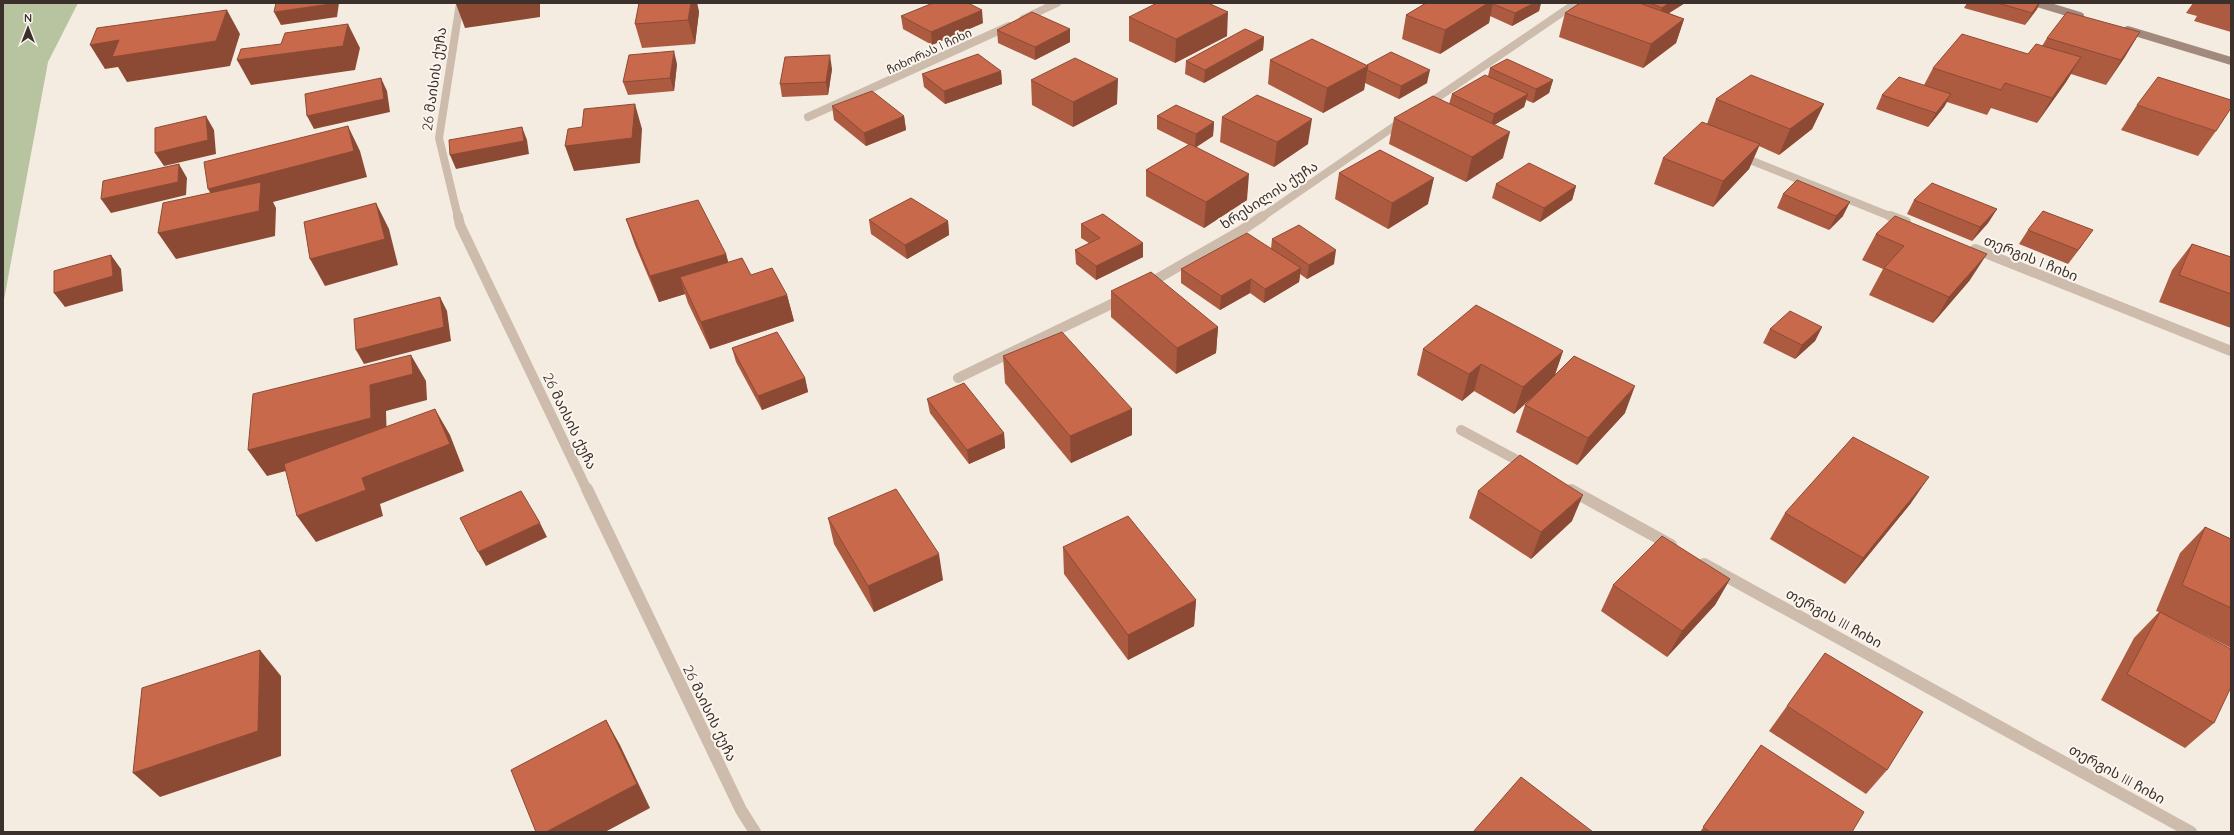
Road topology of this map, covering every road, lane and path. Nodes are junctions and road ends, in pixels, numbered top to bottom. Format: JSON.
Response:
{"nodes":[{"id":1,"x":460,"y":3,"type":"edge"},
{"id":2,"x":1057,"y":3,"type":"edge"},
{"id":3,"x":1576,"y":3,"type":"edge"},
{"id":4,"x":2037,"y":3,"type":"edge"},
{"id":5,"x":2089,"y":19,"type":"edge"},
{"id":6,"x":2119,"y":28,"type":"edge"},
{"id":7,"x":2231,"y":61,"type":"edge"},
{"id":8,"x":808,"y":117,"type":"dead end"},
{"id":9,"x":1733,"y":153,"type":"edge"},
{"id":10,"x":1912,"y":224,"type":"edge"},
{"id":11,"x":1964,"y":245,"type":"edge"},
{"id":12,"x":2231,"y":351,"type":"edge"},
{"id":13,"x":958,"y":378,"type":"dead end"},
{"id":14,"x":1461,"y":430,"type":"dead end"},
{"id":15,"x":1538,"y":472,"type":"edge"},
{"id":16,"x":1559,"y":483,"type":"edge"},
{"id":17,"x":755,"y":832,"type":"edge"},
{"id":18,"x":2191,"y":832,"type":"edge"}],
"edges":[{"from":1,"to":17,"type":"street","name":"26 მაისის ქუჩა"},
{"from":2,"to":8,"type":"street","name":"ჩიხორას I ჩიხი"},
{"from":3,"to":13,"type":"street","name":"ხრესილის ქუჩა"},
{"from":4,"to":5,"type":"street"},
{"from":6,"to":7,"type":"street"},
{"from":9,"to":10,"type":"street"},
{"from":11,"to":12,"type":"street","name":"თერგის I ჩიხი"},
{"from":14,"to":15,"type":"street"},
{"from":16,"to":18,"type":"street","name":"თერგის III ჩიხი"}]}
